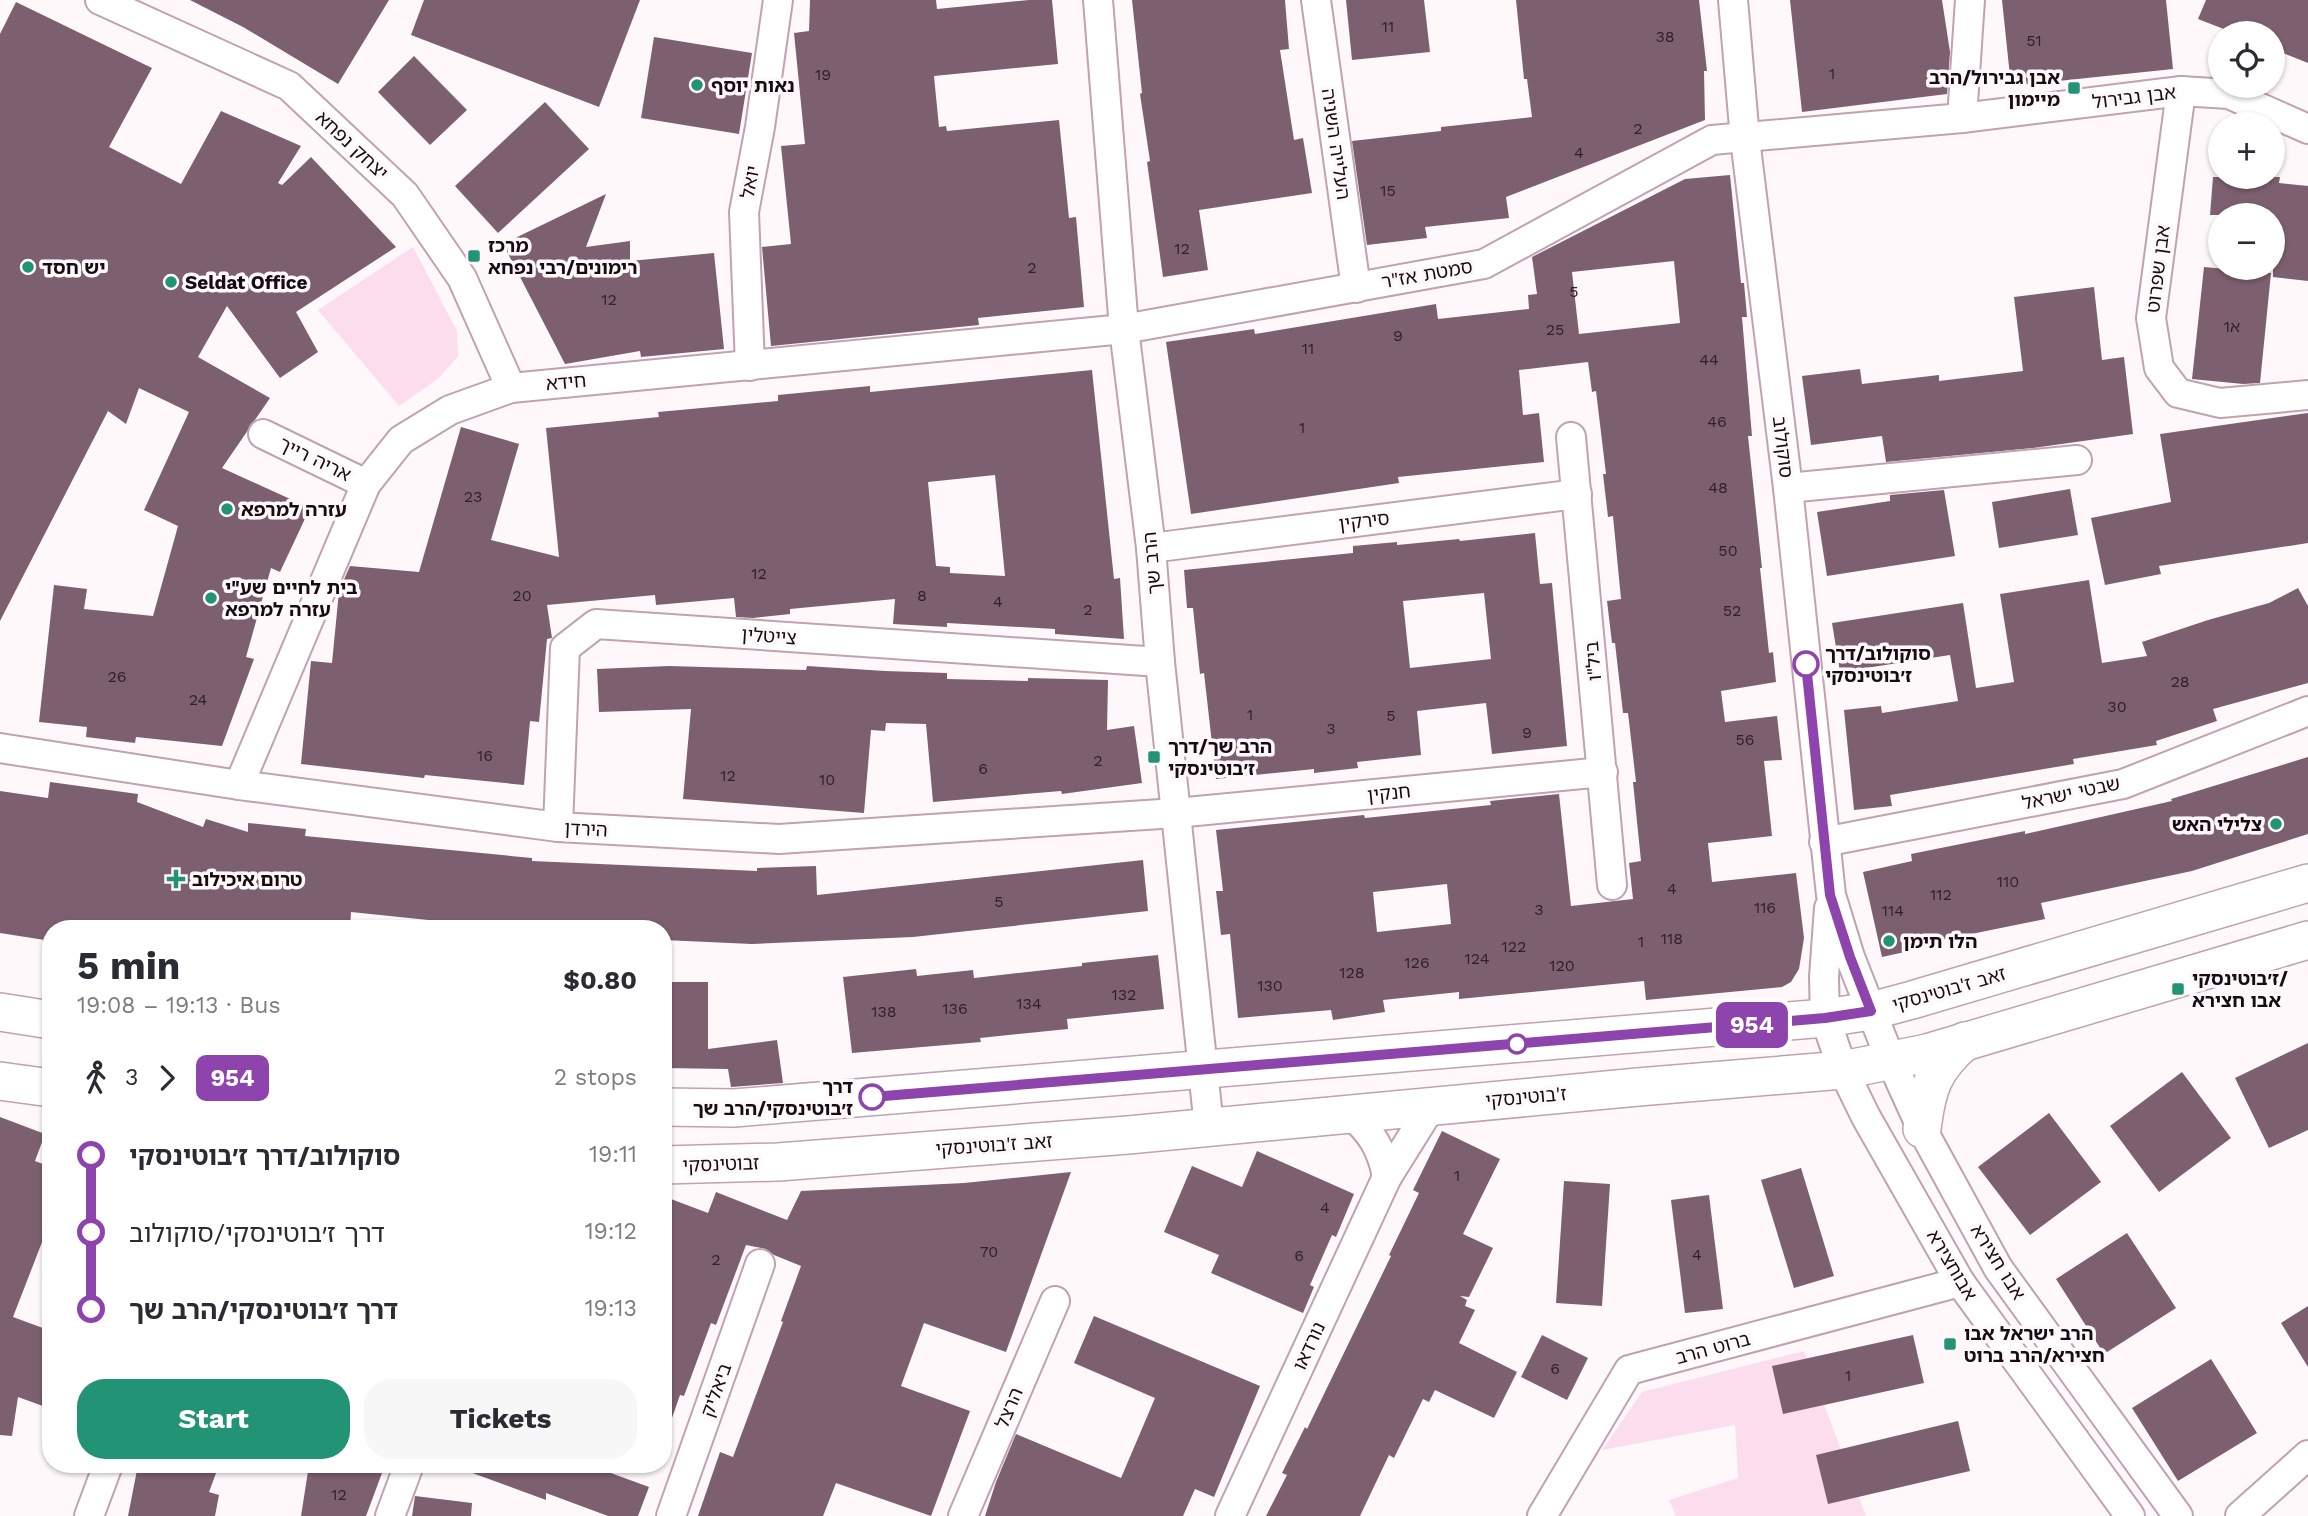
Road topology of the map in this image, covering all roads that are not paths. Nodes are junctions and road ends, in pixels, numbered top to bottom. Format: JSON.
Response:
{"nodes":[{"id":1,"x":100,"y":0,"type":"edge"},
{"id":2,"x":778,"y":0,"type":"edge"},
{"id":3,"x":1098,"y":0,"type":"edge"},
{"id":4,"x":1316,"y":0,"type":"edge"},
{"id":5,"x":1732,"y":0,"type":"edge"},
{"id":6,"x":1970,"y":0,"type":"edge"},
{"id":7,"x":2181,"y":91,"type":"junction"},
{"id":8,"x":1962,"y":118,"type":"junction"},
{"id":9,"x":2308,"y":129,"type":"edge"},
{"id":10,"x":1745,"y":139,"type":"junction"},
{"id":11,"x":1356,"y":288,"type":"junction"},
{"id":12,"x":1124,"y":329,"type":"junction"},
{"id":13,"x":750,"y":366,"type":"junction"},
{"id":14,"x":511,"y":388,"type":"junction"},
{"id":15,"x":2308,"y":395,"type":"edge"},
{"id":16,"x":263,"y":435,"type":"dead end"},
{"id":17,"x":1571,"y":437,"type":"dead end"},
{"id":18,"x":2077,"y":460,"type":"dead end"},
{"id":19,"x":366,"y":484,"type":"junction"},
{"id":20,"x":1788,"y":488,"type":"junction"},
{"id":21,"x":1577,"y":494,"type":"junction"},
{"id":22,"x":1151,"y":548,"type":"junction"},
{"id":23,"x":1160,"y":662,"type":"junction"},
{"id":24,"x":2308,"y":711,"type":"edge"},
{"id":25,"x":0,"y":748,"type":"edge"},
{"id":26,"x":1603,"y":772,"type":"junction"},
{"id":27,"x":239,"y":785,"type":"junction"},
{"id":28,"x":1176,"y":813,"type":"junction"},
{"id":29,"x":558,"y":827,"type":"junction"},
{"id":30,"x":1824,"y":842,"type":"junction"},
{"id":31,"x":2308,"y":883,"type":"edge"},
{"id":32,"x":1612,"y":885,"type":"dead end"},
{"id":33,"x":1830,"y":895,"type":"junction"},
{"id":34,"x":2308,"y":940,"type":"edge"},
{"id":35,"x":1871,"y":1011,"type":"junction"},
{"id":36,"x":1825,"y":1018,"type":"junction"},
{"id":37,"x":1965,"y":1041,"type":"junction"},
{"id":38,"x":1891,"y":1061,"type":"junction"},
{"id":39,"x":1202,"y":1069,"type":"junction"},
{"id":40,"x":1843,"y":1070,"type":"junction"},
{"id":41,"x":0,"y":1081,"type":"edge"},
{"id":42,"x":42,"y":1087,"type":"edge"},
{"id":43,"x":1432,"y":1105,"type":"junction"},
{"id":44,"x":672,"y":1107,"type":"edge"},
{"id":45,"x":1349,"y":1113,"type":"junction"},
{"id":46,"x":1209,"y":1127,"type":"junction"},
{"id":47,"x":1922,"y":1129,"type":"junction"},
{"id":48,"x":778,"y":1162,"type":"joint"},
{"id":49,"x":672,"y":1165,"type":"edge"},
{"id":50,"x":1387,"y":1177,"type":"junction"},
{"id":51,"x":760,"y":1264,"type":"dead end"},
{"id":52,"x":1960,"y":1282,"type":"junction"},
{"id":53,"x":1055,"y":1301,"type":"dead end"},
{"id":54,"x":2308,"y":1455,"type":"edge"},
{"id":55,"x":105,"y":1473,"type":"edge"},
{"id":56,"x":407,"y":1473,"type":"edge"},
{"id":57,"x":89,"y":1516,"type":"edge"},
{"id":58,"x":390,"y":1516,"type":"edge"},
{"id":59,"x":671,"y":1516,"type":"edge"},
{"id":60,"x":963,"y":1516,"type":"edge"},
{"id":61,"x":1230,"y":1516,"type":"edge"},
{"id":62,"x":1542,"y":1516,"type":"edge"},
{"id":63,"x":2130,"y":1516,"type":"edge"},
{"id":64,"x":2178,"y":1516,"type":"edge"},
{"id":65,"x":2240,"y":1516,"type":"edge"}],
"edges":[{"from":1,"to":14,"type":"street","name":"יצחק נפחא"},
{"from":2,"to":13,"type":"street","name":"יואל"},
{"from":3,"to":12,"type":"street","name":"הרב שך"},
{"from":4,"to":11,"type":"street","name":"העלייה השניה"},
{"from":5,"to":10,"type":"street","name":"סוקולוב"},
{"from":6,"to":8,"type":"street"},
{"from":7,"to":8,"type":"street","name":"אבן גבירול"},
{"from":7,"to":9,"type":"street","name":"אבן גבירול"},
{"from":7,"to":15,"type":"street","name":"אבן שפרוט"},
{"from":8,"to":10,"type":"street","name":"אבן גבירול"},
{"from":10,"to":11,"type":"street","name":"סמטת אז\"ר"},
{"from":10,"to":20,"type":"street","name":"סוקולוב"},
{"from":11,"to":12,"type":"street","name":"סמטת אז\"ר"},
{"from":12,"to":13,"type":"street","name":"חידא"},
{"from":12,"to":22,"type":"street","name":"הרב שך"},
{"from":13,"to":14,"type":"street","name":"חידא"},
{"from":14,"to":19,"type":"street","name":"חידא"},
{"from":16,"to":19,"type":"street","name":"אריה רייך"},
{"from":17,"to":21,"type":"street","name":"ביל\"ו"},
{"from":18,"to":20,"type":"street"},
{"from":19,"to":27,"type":"street","name":"חידא"},
{"from":20,"to":30,"type":"street","name":"סוקולוב"},
{"from":21,"to":22,"type":"street","name":"סירקין"},
{"from":21,"to":26,"type":"street","name":"ביל\"ו"},
{"from":22,"to":23,"type":"street","name":"הרב שך"},
{"from":23,"to":28,"type":"street","name":"הרב שך"},
{"from":23,"to":29,"type":"street","name":"צייטלין"},
{"from":24,"to":30,"type":"street","name":"שבטי ישראל"},
{"from":25,"to":27,"type":"street","name":"הירדן"},
{"from":26,"to":28,"type":"street","name":"חנקין"},
{"from":26,"to":32,"type":"street","name":"ביל\"ו"},
{"from":27,"to":29,"type":"street","name":"הירדן"},
{"from":28,"to":29,"type":"street","name":"הירדן"},
{"from":28,"to":39,"type":"street","name":"הרב שך"},
{"from":30,"to":33,"type":"street","name":"סוקולוב"},
{"from":31,"to":35,"type":"main road","name":"זאב ז'בוטינסקי"},
{"from":33,"to":35,"type":"street","name":"סוקולוב"},
{"from":33,"to":36,"type":"street","name":"סוקולוב"},
{"from":34,"to":37,"type":"main road"},
{"from":35,"to":36,"type":"main road","name":"זאב ז'בוטינסקי"},
{"from":35,"to":38,"type":"street","name":"סוקולוב"},
{"from":36,"to":39,"type":"main road","name":"זאב ז'בוטינסקי"},
{"from":36,"to":40,"type":"street"},
{"from":37,"to":38,"type":"main road"},
{"from":37,"to":47,"type":"main road"},
{"from":38,"to":40,"type":"main road"},
{"from":38,"to":47,"type":"street","name":"אבו חצירא"},
{"from":39,"to":44,"type":"main road"},
{"from":39,"to":46,"type":"street","name":"הרב שך"},
{"from":40,"to":43,"type":"main road","name":"ז'בוטינסקי"},
{"from":40,"to":52,"type":"street","name":"אבוחצירא"},
{"from":41,"to":42,"type":"main road"},
{"from":43,"to":45,"type":"main road","name":"ז'בוטינסקי"},
{"from":43,"to":50,"type":"street","name":"נורדאו"},
{"from":45,"to":46,"type":"main road","name":"ז'בוטינסקי"},
{"from":45,"to":50,"type":"street"},
{"from":46,"to":48,"type":"main road","name":"זאב ז'בוטינסקי"},
{"from":47,"to":64,"type":"street","name":"אבו חצירא"},
{"from":48,"to":49,"type":"main road","name":"זבוטינסקי"},
{"from":50,"to":61,"type":"street","name":"נורדאו"},
{"from":51,"to":59,"type":"street","name":"ביאליק"},
{"from":52,"to":62,"type":"street","name":"ברוט הרב"},
{"from":52,"to":63,"type":"street","name":"אבוחצירא"},
{"from":53,"to":60,"type":"street","name":"הרצל"},
{"from":54,"to":65,"type":"street"},
{"from":55,"to":57,"type":"street"},
{"from":56,"to":58,"type":"street"}]}
